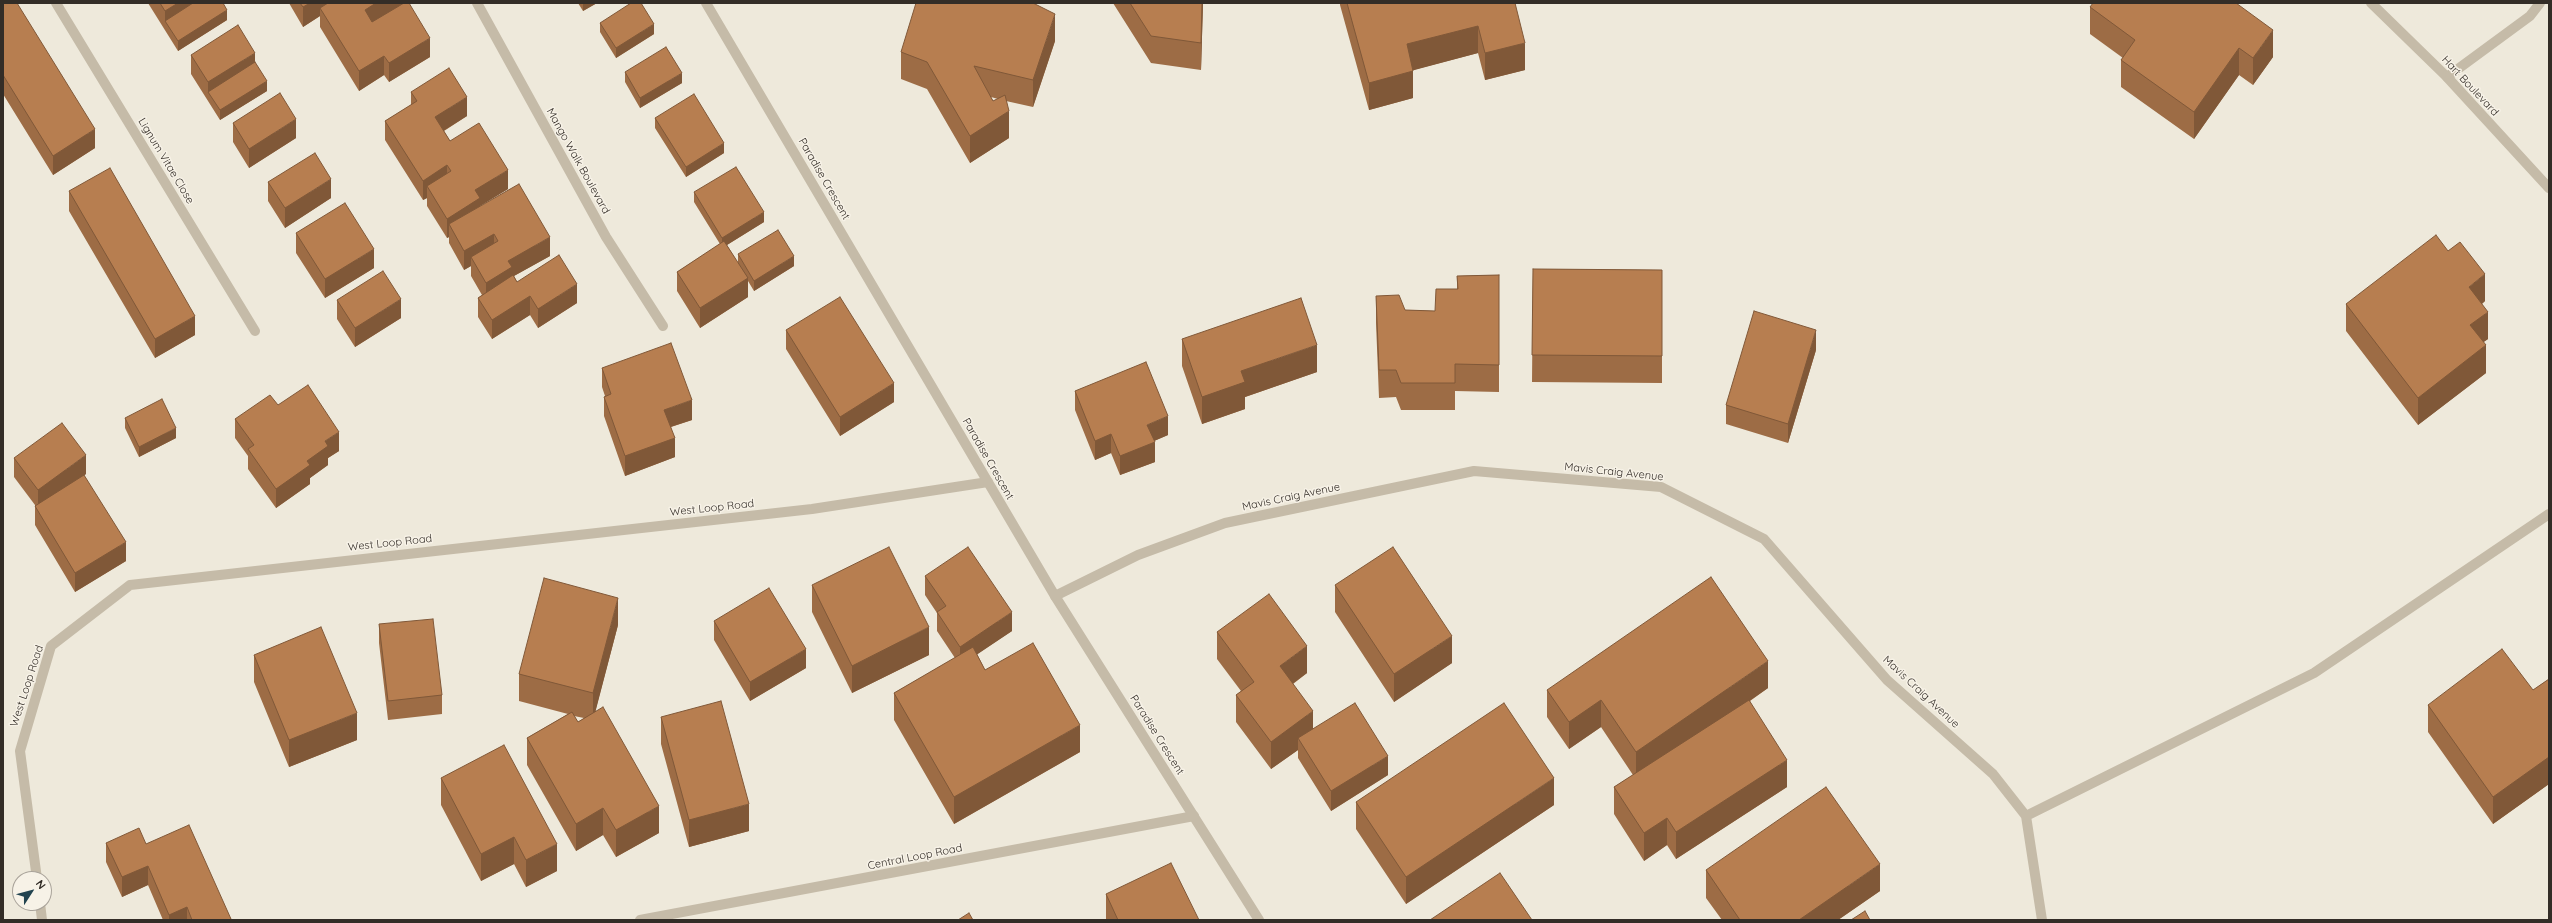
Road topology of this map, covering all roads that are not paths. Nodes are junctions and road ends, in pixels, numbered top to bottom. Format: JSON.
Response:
{"nodes":[{"id":1,"x":56,"y":3,"type":"edge"},
{"id":2,"x":477,"y":3,"type":"edge"},
{"id":3,"x":706,"y":3,"type":"edge"},
{"id":4,"x":2371,"y":3,"type":"edge"},
{"id":5,"x":2540,"y":3,"type":"edge"},
{"id":6,"x":2447,"y":77,"type":"junction"},
{"id":7,"x":2549,"y":188,"type":"edge"},
{"id":8,"x":663,"y":326,"type":"dead end"},
{"id":9,"x":255,"y":331,"type":"dead end"},
{"id":10,"x":988,"y":482,"type":"junction"},
{"id":11,"x":2549,"y":514,"type":"edge"},
{"id":12,"x":1055,"y":596,"type":"junction"},
{"id":13,"x":1194,"y":816,"type":"junction"},
{"id":14,"x":2026,"y":816,"type":"junction"},
{"id":15,"x":36,"y":871,"type":"edge"},
{"id":16,"x":640,"y":920,"type":"edge"},
{"id":17,"x":1259,"y":920,"type":"edge"},
{"id":18,"x":2042,"y":920,"type":"edge"}],
"edges":[{"from":1,"to":9,"type":"street","name":"Lignum Vitae Close"},
{"from":2,"to":8,"type":"street","name":"Mango Walk Boulevard"},
{"from":3,"to":10,"type":"street","name":"Paradise Crescent"},
{"from":4,"to":6,"type":"street","name":"Hart Boulevard"},
{"from":5,"to":6,"type":"street"},
{"from":6,"to":7,"type":"street","name":"Hart Boulevard"},
{"from":10,"to":12,"type":"street","name":"Paradise Crescent"},
{"from":10,"to":15,"type":"street","name":"West Loop Road"},
{"from":11,"to":14,"type":"street"},
{"from":12,"to":13,"type":"street","name":"Paradise Crescent"},
{"from":12,"to":14,"type":"street","name":"Mavis Craig Avenue"},
{"from":13,"to":16,"type":"street","name":"Central Loop Road"},
{"from":13,"to":17,"type":"street","name":"Paradise Crescent"},
{"from":14,"to":18,"type":"street","name":"Mavis Craig Avenue"}]}
